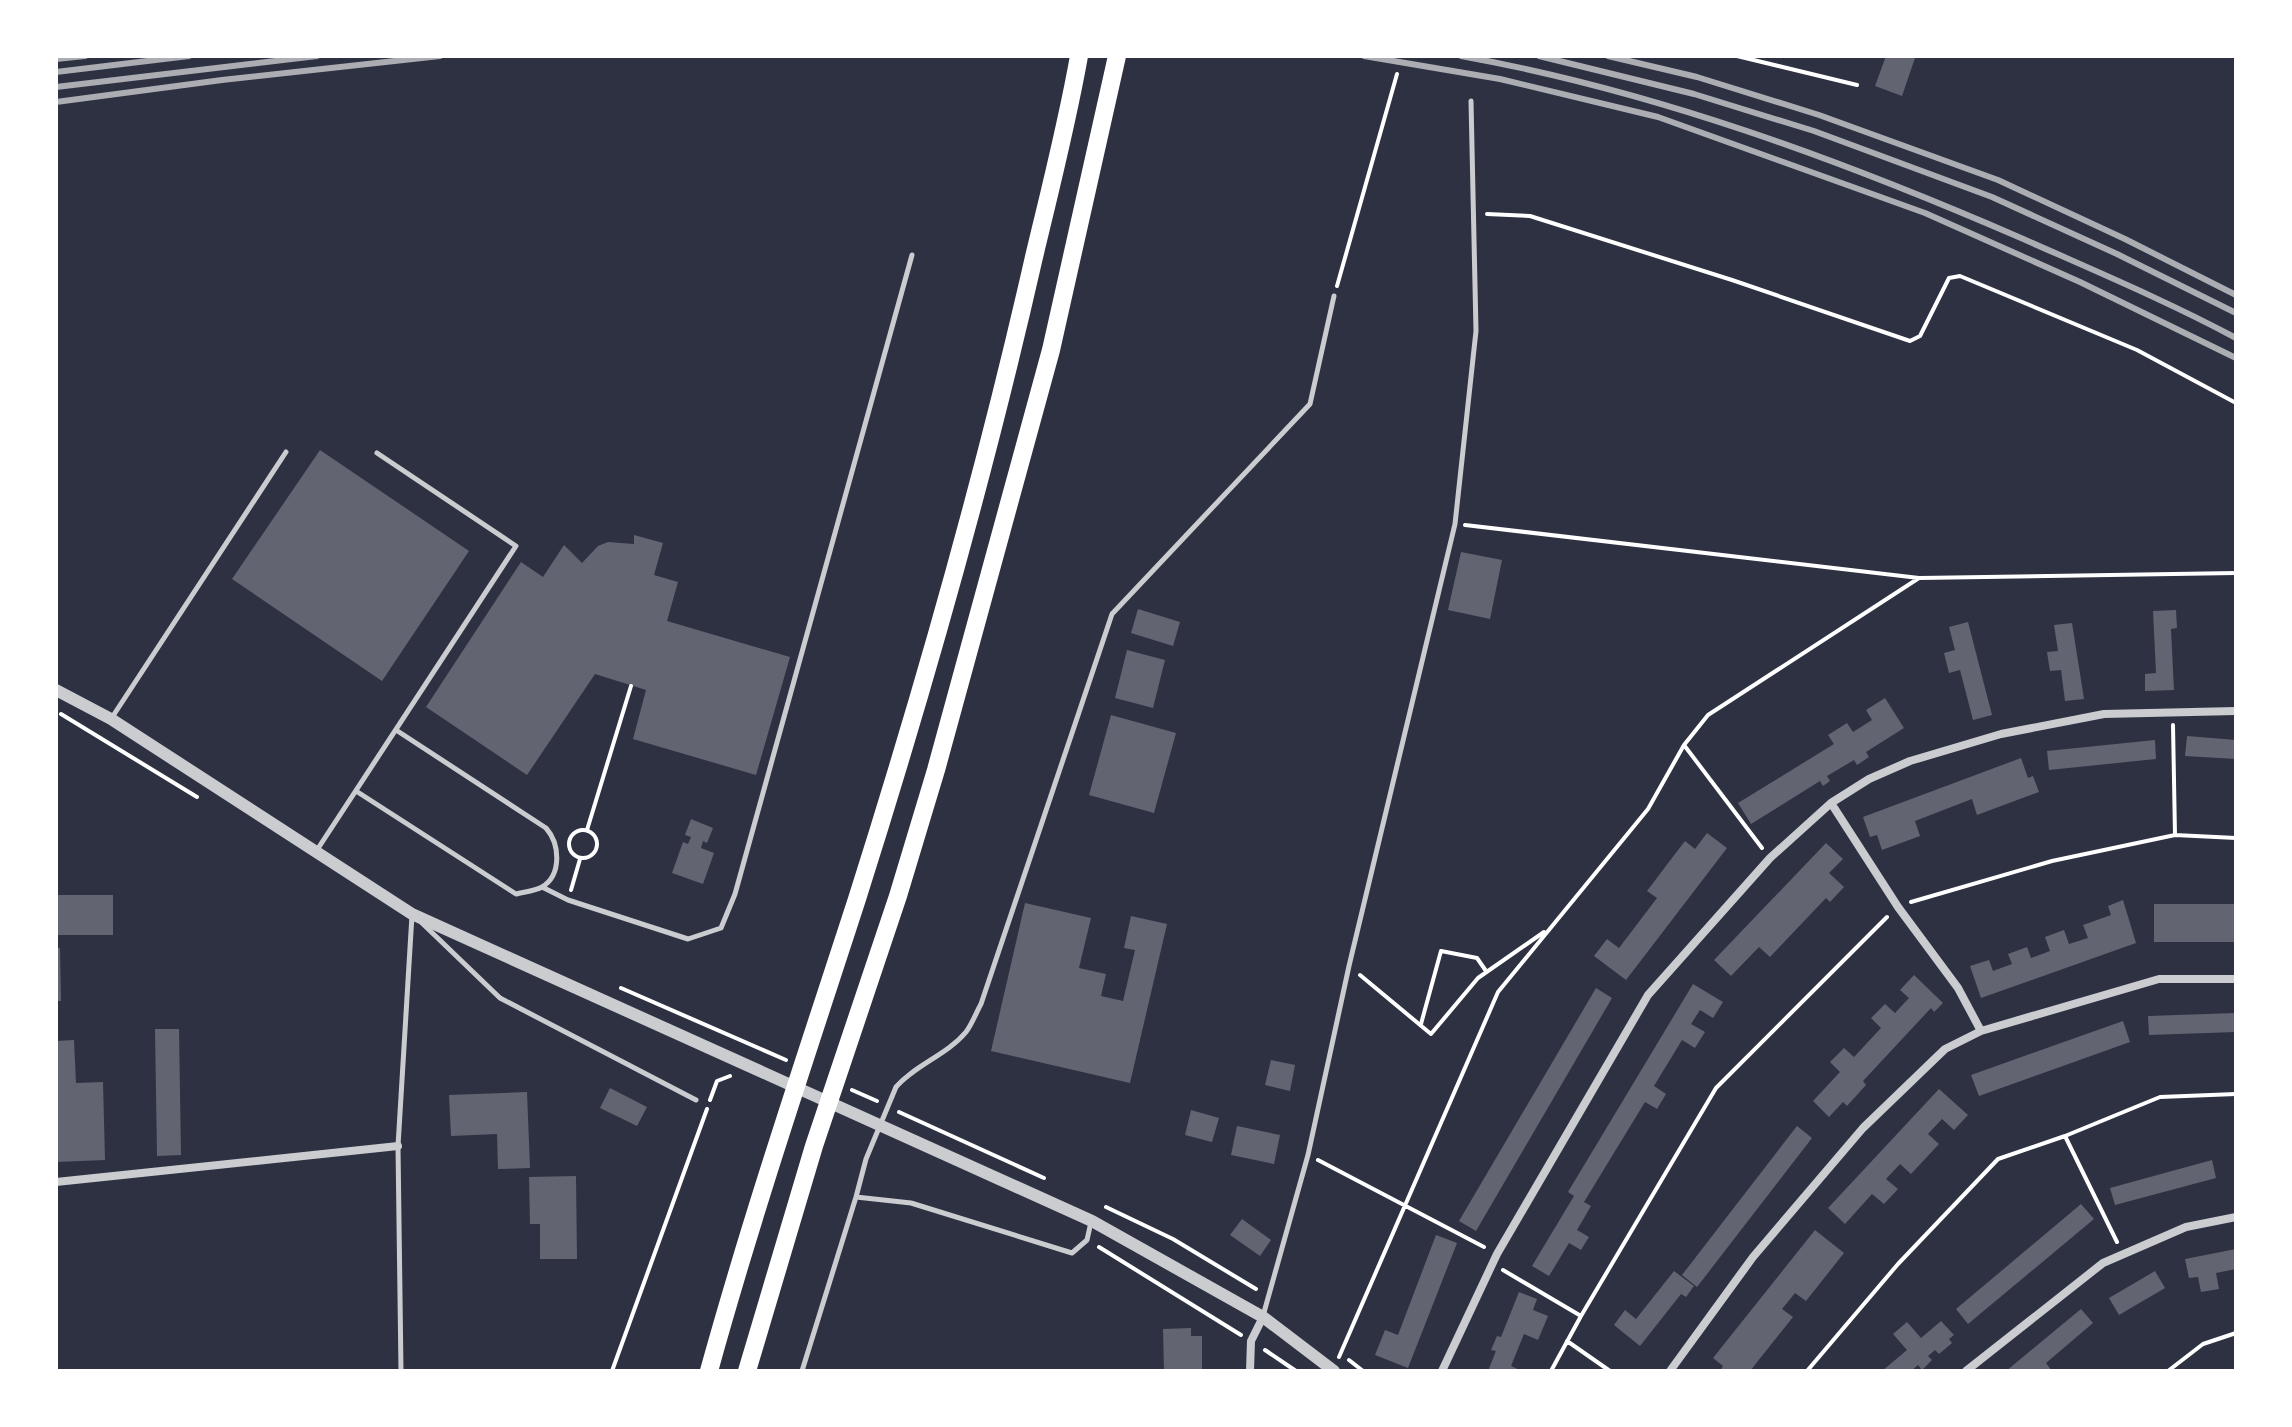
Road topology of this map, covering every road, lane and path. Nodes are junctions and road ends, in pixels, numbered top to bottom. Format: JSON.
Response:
{"nodes":[{"id":1,"x":1079,"y":56,"type":"edge"},
{"id":2,"x":1117,"y":56,"type":"edge"},
{"id":3,"x":1737,"y":56,"type":"edge"},
{"id":4,"x":1397,"y":74,"type":"dead end"},
{"id":5,"x":1857,"y":85,"type":"dead end"},
{"id":6,"x":1471,"y":101,"type":"dead end"},
{"id":7,"x":1473,"y":214,"type":"junction"},
{"id":8,"x":912,"y":255,"type":"dead end"},
{"id":9,"x":1334,"y":296,"type":"joint"},
{"id":10,"x":2236,"y":403,"type":"edge"},
{"id":11,"x":286,"y":452,"type":"dead end"},
{"id":12,"x":377,"y":453,"type":"dead end"},
{"id":13,"x":1455,"y":524,"type":"junction"},
{"id":14,"x":2236,"y":573,"type":"edge"},
{"id":15,"x":1919,"y":578,"type":"junction"},
{"id":16,"x":631,"y":686,"type":"dead end"},
{"id":17,"x":56,"y":690,"type":"edge"},
{"id":18,"x":2236,"y":711,"type":"edge"},
{"id":19,"x":2173,"y":713,"type":"junction"},
{"id":20,"x":111,"y":719,"type":"junction"},
{"id":21,"x":396,"y":730,"type":"junction"},
{"id":22,"x":1684,"y":745,"type":"junction"},
{"id":23,"x":356,"y":791,"type":"junction"},
{"id":24,"x":1831,"y":803,"type":"junction"},
{"id":25,"x":587,"y":830,"type":"junction"},
{"id":26,"x":2175,"y":835,"type":"junction"},
{"id":27,"x":2236,"y":838,"type":"edge"},
{"id":28,"x":316,"y":852,"type":"junction"},
{"id":29,"x":1770,"y":858,"type":"junction"},
{"id":30,"x":580,"y":859,"type":"junction"},
{"id":31,"x":542,"y":887,"type":"junction"},
{"id":32,"x":568,"y":900,"type":"junction"},
{"id":33,"x":1898,"y":907,"type":"junction"},
{"id":34,"x":412,"y":914,"type":"junction"},
{"id":35,"x":1548,"y":929,"type":"junction"},
{"id":36,"x":1349,"y":966,"type":"junction"},
{"id":37,"x":1486,"y":971,"type":"junction"},
{"id":38,"x":2236,"y":979,"type":"edge"},
{"id":39,"x":617,"y":986,"type":"dead end"},
{"id":40,"x":1421,"y":1024,"type":"junction"},
{"id":41,"x":1981,"y":1031,"type":"junction"},
{"id":42,"x":745,"y":1041,"type":"dead end"},
{"id":43,"x":730,"y":1076,"type":"dead end"},
{"id":44,"x":2236,"y":1094,"type":"edge"},
{"id":45,"x":696,"y":1100,"type":"joint"},
{"id":46,"x":707,"y":1109,"type":"junction"},
{"id":47,"x":2065,"y":1136,"type":"junction"},
{"id":48,"x":398,"y":1146,"type":"junction"},
{"id":49,"x":1308,"y":1155,"type":"junction"},
{"id":50,"x":56,"y":1182,"type":"edge"},
{"id":51,"x":856,"y":1197,"type":"junction"},
{"id":52,"x":1405,"y":1206,"type":"junction"},
{"id":53,"x":2236,"y":1217,"type":"edge"},
{"id":54,"x":1092,"y":1221,"type":"junction"},
{"id":55,"x":1497,"y":1254,"type":"junction"},
{"id":56,"x":2123,"y":1254,"type":"junction"},
{"id":57,"x":1494,"y":1265,"type":"junction"},
{"id":58,"x":1581,"y":1316,"type":"junction"},
{"id":59,"x":1263,"y":1317,"type":"junction"},
{"id":60,"x":2236,"y":1333,"type":"edge"},
{"id":61,"x":1567,"y":1341,"type":"junction"},
{"id":62,"x":1333,"y":1370,"type":"edge"},
{"id":63,"x":401,"y":1371,"type":"edge"},
{"id":64,"x":612,"y":1371,"type":"edge"},
{"id":65,"x":709,"y":1371,"type":"edge"},
{"id":66,"x":747,"y":1371,"type":"edge"},
{"id":67,"x":802,"y":1371,"type":"edge"},
{"id":68,"x":1250,"y":1371,"type":"edge"},
{"id":69,"x":1442,"y":1371,"type":"edge"},
{"id":70,"x":1551,"y":1371,"type":"edge"},
{"id":71,"x":1610,"y":1371,"type":"edge"},
{"id":72,"x":1670,"y":1371,"type":"edge"},
{"id":73,"x":1807,"y":1371,"type":"edge"},
{"id":74,"x":1966,"y":1371,"type":"edge"},
{"id":75,"x":2168,"y":1371,"type":"edge"}],
"edges":[{"from":1,"to":65,"type":"highway"},
{"from":2,"to":66,"type":"highway"},
{"from":3,"to":5,"type":"path"},
{"from":4,"to":9,"type":"path"},
{"from":6,"to":7,"type":"lane"},
{"from":7,"to":10,"type":"path"},
{"from":7,"to":13,"type":"lane"},
{"from":8,"to":32,"type":"lane"},
{"from":9,"to":51,"type":"lane"},
{"from":11,"to":20,"type":"lane"},
{"from":12,"to":21,"type":"lane"},
{"from":13,"to":15,"type":"path"},
{"from":13,"to":36,"type":"lane"},
{"from":14,"to":15,"type":"path"},
{"from":15,"to":22,"type":"path"},
{"from":16,"to":25,"type":"path"},
{"from":17,"to":20,"type":"street"},
{"from":18,"to":19,"type":"street"},
{"from":19,"to":24,"type":"street"},
{"from":19,"to":26,"type":"path"},
{"from":20,"to":28,"type":"street"},
{"from":21,"to":23,"type":"lane"},
{"from":21,"to":31,"type":"lane"},
{"from":22,"to":29,"type":"path"},
{"from":22,"to":35,"type":"path"},
{"from":23,"to":28,"type":"lane"},
{"from":23,"to":31,"type":"lane"},
{"from":24,"to":29,"type":"street"},
{"from":24,"to":33,"type":"street"},
{"from":25,"to":30,"type":"path"},
{"from":25,"to":30,"type":"path"},
{"from":26,"to":27,"type":"path"},
{"from":26,"to":33,"type":"path"},
{"from":28,"to":34,"type":"street"},
{"from":29,"to":55,"type":"street"},
{"from":30,"to":32,"type":"path"},
{"from":31,"to":32,"type":"lane"},
{"from":33,"to":41,"type":"street"},
{"from":33,"to":58,"type":"path"},
{"from":34,"to":45,"type":"lane"},
{"from":34,"to":48,"type":"lane"},
{"from":34,"to":54,"type":"street"},
{"from":35,"to":37,"type":"path"},
{"from":35,"to":52,"type":"path"},
{"from":36,"to":40,"type":"path"},
{"from":36,"to":49,"type":"lane"},
{"from":37,"to":40,"type":"path"},
{"from":37,"to":40,"type":"path"},
{"from":38,"to":41,"type":"street"},
{"from":39,"to":42,"type":"path"},
{"from":41,"to":72,"type":"street"},
{"from":43,"to":46,"type":"path"},
{"from":44,"to":47,"type":"path"},
{"from":45,"to":46,"type":"path"},
{"from":46,"to":64,"type":"path"},
{"from":47,"to":56,"type":"path"},
{"from":47,"to":73,"type":"path"},
{"from":48,"to":50,"type":"street"},
{"from":48,"to":63,"type":"lane"},
{"from":49,"to":52,"type":"path"},
{"from":49,"to":59,"type":"lane"},
{"from":51,"to":54,"type":"lane"},
{"from":51,"to":67,"type":"lane"},
{"from":52,"to":55,"type":"path"},
{"from":52,"to":62,"type":"path"},
{"from":53,"to":56,"type":"street"},
{"from":54,"to":59,"type":"street"},
{"from":55,"to":57,"type":"street"},
{"from":56,"to":74,"type":"street"},
{"from":57,"to":58,"type":"path"},
{"from":57,"to":69,"type":"street"},
{"from":58,"to":61,"type":"path"},
{"from":59,"to":62,"type":"street"},
{"from":59,"to":68,"type":"street"},
{"from":60,"to":75,"type":"path"},
{"from":61,"to":70,"type":"path"},
{"from":61,"to":71,"type":"path"}]}
